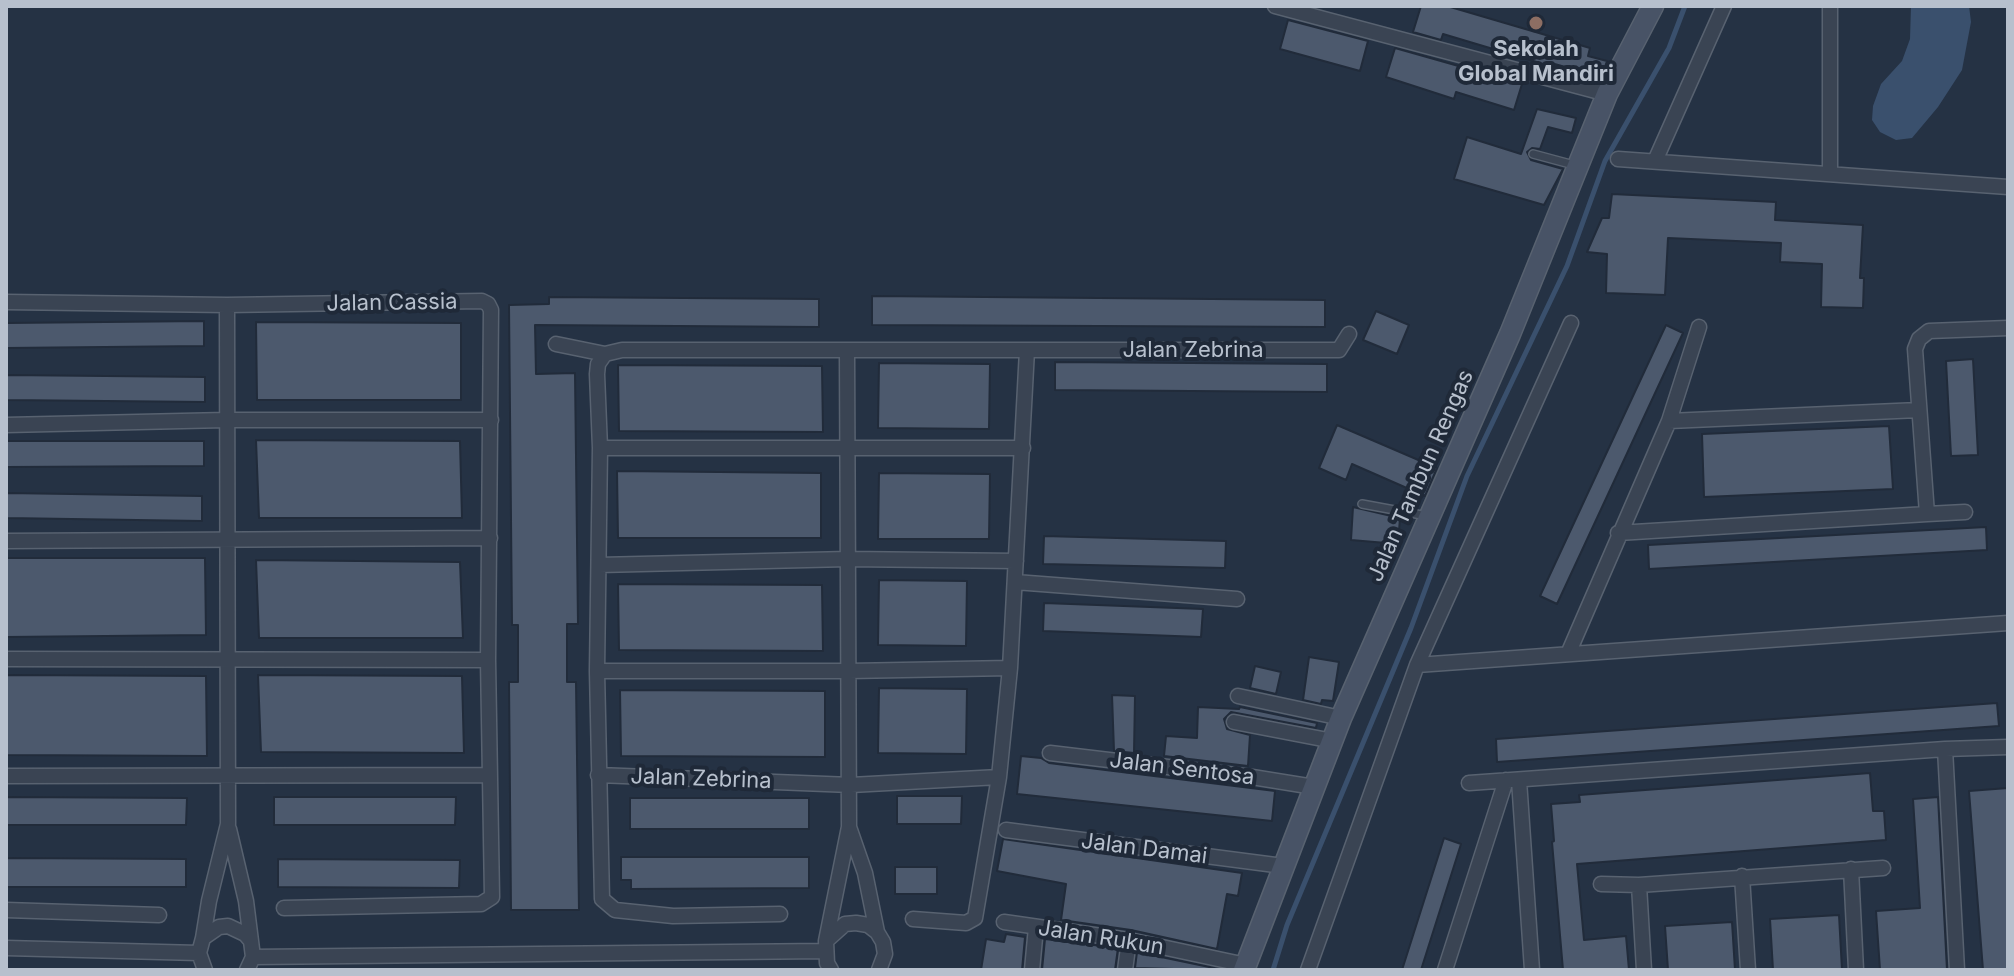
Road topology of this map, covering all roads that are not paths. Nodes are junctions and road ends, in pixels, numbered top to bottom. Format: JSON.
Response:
{"nodes":[{"id":1,"x":1275,"y":6,"type":"edge"},
{"id":2,"x":1653,"y":6,"type":"edge"},
{"id":3,"x":1724,"y":6,"type":"edge"},
{"id":4,"x":1830,"y":6,"type":"edge"},
{"id":5,"x":1607,"y":94,"type":"junction"},
{"id":6,"x":1533,"y":154,"type":"dead end"},
{"id":7,"x":1618,"y":159,"type":"dead end"},
{"id":8,"x":1655,"y":161,"type":"junction"},
{"id":9,"x":1579,"y":166,"type":"junction"},
{"id":10,"x":1830,"y":174,"type":"junction"},
{"id":11,"x":2008,"y":187,"type":"edge"},
{"id":12,"x":6,"y":302,"type":"edge"},
{"id":13,"x":227,"y":305,"type":"junction"},
{"id":14,"x":1571,"y":323,"type":"dead end"},
{"id":15,"x":1699,"y":327,"type":"dead end"},
{"id":16,"x":2008,"y":328,"type":"edge"},
{"id":17,"x":1349,"y":334,"type":"dead end"},
{"id":18,"x":556,"y":344,"type":"dead end"},
{"id":19,"x":1027,"y":350,"type":"junction"},
{"id":20,"x":847,"y":351,"type":"junction"},
{"id":21,"x":605,"y":354,"type":"junction"},
{"id":22,"x":1919,"y":410,"type":"junction"},
{"id":23,"x":226,"y":420,"type":"junction"},
{"id":24,"x":491,"y":420,"type":"junction"},
{"id":25,"x":1669,"y":421,"type":"junction"},
{"id":26,"x":6,"y":425,"type":"edge"},
{"id":27,"x":600,"y":448,"type":"junction"},
{"id":28,"x":1023,"y":448,"type":"junction"},
{"id":29,"x":849,"y":450,"type":"junction"},
{"id":30,"x":1362,"y":504,"type":"dead end"},
{"id":31,"x":1965,"y":512,"type":"dead end"},
{"id":32,"x":1927,"y":514,"type":"junction"},
{"id":33,"x":1428,"y":516,"type":"junction"},
{"id":34,"x":1618,"y":533,"type":"junction"},
{"id":35,"x":490,"y":538,"type":"junction"},
{"id":36,"x":226,"y":539,"type":"junction"},
{"id":37,"x":6,"y":541,"type":"edge"},
{"id":38,"x":848,"y":559,"type":"junction"},
{"id":39,"x":1016,"y":561,"type":"junction"},
{"id":40,"x":599,"y":565,"type":"junction"},
{"id":41,"x":1015,"y":582,"type":"junction"},
{"id":42,"x":1237,"y":599,"type":"dead end"},
{"id":43,"x":2008,"y":623,"type":"edge"},
{"id":44,"x":1568,"y":654,"type":"junction"},
{"id":45,"x":229,"y":658,"type":"junction"},
{"id":46,"x":6,"y":659,"type":"edge"},
{"id":47,"x":488,"y":660,"type":"junction"},
{"id":48,"x":1417,"y":665,"type":"junction"},
{"id":49,"x":1010,"y":668,"type":"junction"},
{"id":50,"x":597,"y":671,"type":"junction"},
{"id":51,"x":849,"y":671,"type":"junction"},
{"id":52,"x":1238,"y":696,"type":"dead end"},
{"id":53,"x":1341,"y":718,"type":"junction"},
{"id":54,"x":1234,"y":722,"type":"dead end"},
{"id":55,"x":1333,"y":741,"type":"junction"},
{"id":56,"x":2008,"y":747,"type":"edge"},
{"id":57,"x":1945,"y":749,"type":"junction"},
{"id":58,"x":1050,"y":753,"type":"dead end"},
{"id":59,"x":228,"y":774,"type":"junction"},
{"id":60,"x":490,"y":775,"type":"junction"},
{"id":61,"x":598,"y":775,"type":"junction"},
{"id":62,"x":6,"y":776,"type":"edge"},
{"id":63,"x":999,"y":777,"type":"junction"},
{"id":64,"x":1512,"y":780,"type":"junction"},
{"id":65,"x":1469,"y":783,"type":"dead end"},
{"id":66,"x":851,"y":785,"type":"junction"},
{"id":67,"x":1314,"y":787,"type":"junction"},
{"id":68,"x":228,"y":824,"type":"junction"},
{"id":69,"x":849,"y":827,"type":"junction"},
{"id":70,"x":1006,"y":830,"type":"dead end"},
{"id":71,"x":1283,"y":866,"type":"junction"},
{"id":72,"x":1883,"y":868,"type":"dead end"},
{"id":73,"x":1851,"y":869,"type":"junction"},
{"id":74,"x":1742,"y":876,"type":"junction"},
{"id":75,"x":1601,"y":884,"type":"dead end"},
{"id":76,"x":1639,"y":885,"type":"junction"},
{"id":77,"x":284,"y":908,"type":"dead end"},
{"id":78,"x":6,"y":910,"type":"edge"},
{"id":79,"x":780,"y":914,"type":"dead end"},
{"id":80,"x":159,"y":915,"type":"dead end"},
{"id":81,"x":913,"y":919,"type":"dead end"},
{"id":82,"x":1004,"y":922,"type":"dead end"},
{"id":83,"x":1036,"y":927,"type":"junction"},
{"id":84,"x":877,"y":932,"type":"junction"},
{"id":85,"x":203,"y":938,"type":"junction"},
{"id":86,"x":1129,"y":940,"type":"junction"},
{"id":87,"x":251,"y":941,"type":"junction"},
{"id":88,"x":825,"y":946,"type":"junction"},
{"id":89,"x":6,"y":948,"type":"edge"},
{"id":90,"x":199,"y":953,"type":"junction"},
{"id":91,"x":250,"y":964,"type":"edge"},
{"id":92,"x":1245,"y":967,"type":"edge"},
{"id":93,"x":884,"y":968,"type":"edge"},
{"id":94,"x":204,"y":969,"type":"edge"},
{"id":95,"x":831,"y":970,"type":"edge"},
{"id":96,"x":1032,"y":970,"type":"edge"},
{"id":97,"x":1125,"y":970,"type":"edge"},
{"id":98,"x":1308,"y":970,"type":"edge"},
{"id":99,"x":1445,"y":970,"type":"edge"},
{"id":100,"x":1532,"y":970,"type":"edge"},
{"id":101,"x":1644,"y":970,"type":"edge"},
{"id":102,"x":1748,"y":970,"type":"edge"},
{"id":103,"x":1856,"y":970,"type":"edge"},
{"id":104,"x":1957,"y":970,"type":"edge"}],
"edges":[{"from":1,"to":5,"type":"street"},
{"from":2,"to":5,"type":"street","name":"Jalan Tambun Rengas"},
{"from":3,"to":8,"type":"street"},
{"from":4,"to":10,"type":"street"},
{"from":5,"to":9,"type":"street","name":"Jalan Tambun Rengas"},
{"from":6,"to":9,"type":"lane"},
{"from":7,"to":8,"type":"street"},
{"from":8,"to":10,"type":"street"},
{"from":9,"to":33,"type":"street","name":"Jalan Tambun Rengas"},
{"from":10,"to":11,"type":"street"},
{"from":12,"to":13,"type":"street","name":"Jalan Cassia"},
{"from":13,"to":23,"type":"street"},
{"from":13,"to":24,"type":"street","name":"Jalan Cassia"},
{"from":14,"to":48,"type":"street"},
{"from":15,"to":25,"type":"street"},
{"from":16,"to":22,"type":"street"},
{"from":17,"to":19,"type":"street","name":"Jalan Zebrina"},
{"from":18,"to":21,"type":"street","name":"Jalan Zebrina"},
{"from":19,"to":20,"type":"street","name":"Jalan Zebrina"},
{"from":19,"to":28,"type":"street"},
{"from":20,"to":21,"type":"street","name":"Jalan Zebrina"},
{"from":20,"to":29,"type":"street"},
{"from":21,"to":27,"type":"street","name":"Jalan Zebrina"},
{"from":22,"to":25,"type":"street"},
{"from":22,"to":32,"type":"street"},
{"from":23,"to":24,"type":"street"},
{"from":23,"to":26,"type":"street"},
{"from":23,"to":36,"type":"street"},
{"from":24,"to":35,"type":"street","name":"Jalan Cassia"},
{"from":25,"to":34,"type":"street"},
{"from":27,"to":29,"type":"street"},
{"from":27,"to":40,"type":"street","name":"Jalan Zebrina"},
{"from":28,"to":29,"type":"street"},
{"from":28,"to":39,"type":"street"},
{"from":29,"to":38,"type":"street"},
{"from":30,"to":33,"type":"lane"},
{"from":31,"to":32,"type":"street"},
{"from":32,"to":34,"type":"street"},
{"from":33,"to":53,"type":"street","name":"Jalan Tambun Rengas"},
{"from":34,"to":44,"type":"street"},
{"from":35,"to":36,"type":"street"},
{"from":35,"to":47,"type":"street","name":"Jalan Cassia"},
{"from":36,"to":37,"type":"street"},
{"from":36,"to":45,"type":"street"},
{"from":38,"to":39,"type":"street"},
{"from":38,"to":40,"type":"street"},
{"from":38,"to":51,"type":"street"},
{"from":39,"to":41,"type":"street"},
{"from":40,"to":50,"type":"street","name":"Jalan Zebrina"},
{"from":41,"to":42,"type":"street"},
{"from":41,"to":49,"type":"street"},
{"from":43,"to":44,"type":"street"},
{"from":44,"to":48,"type":"street"},
{"from":45,"to":46,"type":"street"},
{"from":45,"to":47,"type":"street"},
{"from":45,"to":59,"type":"street"},
{"from":47,"to":60,"type":"street","name":"Jalan Cassia"},
{"from":48,"to":98,"type":"street"},
{"from":49,"to":51,"type":"street"},
{"from":49,"to":63,"type":"street"},
{"from":50,"to":51,"type":"street"},
{"from":50,"to":61,"type":"street","name":"Jalan Zebrina"},
{"from":51,"to":66,"type":"street"},
{"from":52,"to":53,"type":"street"},
{"from":53,"to":55,"type":"street","name":"Jalan Tambun Rengas"},
{"from":54,"to":55,"type":"street"},
{"from":55,"to":67,"type":"street","name":"Jalan Tambun Rengas"},
{"from":56,"to":57,"type":"street"},
{"from":57,"to":64,"type":"street"},
{"from":57,"to":104,"type":"street"},
{"from":58,"to":67,"type":"street","name":"Jalan Sentosa"},
{"from":59,"to":60,"type":"street"},
{"from":59,"to":62,"type":"street"},
{"from":59,"to":68,"type":"street"},
{"from":60,"to":77,"type":"street","name":"Jalan Cassia"},
{"from":61,"to":66,"type":"street","name":"Jalan Zebrina"},
{"from":61,"to":79,"type":"street","name":"Jalan Zebrina"},
{"from":63,"to":66,"type":"street","name":"Jalan Zebrina"},
{"from":63,"to":81,"type":"street"},
{"from":64,"to":65,"type":"street"},
{"from":64,"to":99,"type":"street"},
{"from":64,"to":100,"type":"street"},
{"from":66,"to":69,"type":"street"},
{"from":67,"to":71,"type":"street","name":"Jalan Tambun Rengas"},
{"from":68,"to":85,"type":"street"},
{"from":68,"to":87,"type":"street"},
{"from":69,"to":84,"type":"street"},
{"from":69,"to":88,"type":"street"},
{"from":70,"to":71,"type":"street","name":"Jalan Damai"},
{"from":71,"to":92,"type":"street","name":"Jalan Tambun Rengas"},
{"from":72,"to":73,"type":"street"},
{"from":73,"to":74,"type":"street"},
{"from":73,"to":103,"type":"street"},
{"from":74,"to":76,"type":"street"},
{"from":74,"to":102,"type":"street"},
{"from":75,"to":76,"type":"street"},
{"from":76,"to":101,"type":"street"},
{"from":78,"to":80,"type":"street"},
{"from":82,"to":83,"type":"street","name":"Jalan Rukun"},
{"from":83,"to":86,"type":"street","name":"Jalan Rukun"},
{"from":83,"to":96,"type":"street"},
{"from":84,"to":88,"type":"street"},
{"from":84,"to":93,"type":"street"},
{"from":85,"to":87,"type":"street"},
{"from":85,"to":90,"type":"street"},
{"from":86,"to":92,"type":"street","name":"Jalan Rukun"},
{"from":86,"to":97,"type":"street"},
{"from":87,"to":91,"type":"street"},
{"from":88,"to":91,"type":"street"},
{"from":88,"to":95,"type":"street"},
{"from":89,"to":90,"type":"street"},
{"from":90,"to":94,"type":"street"}]}
